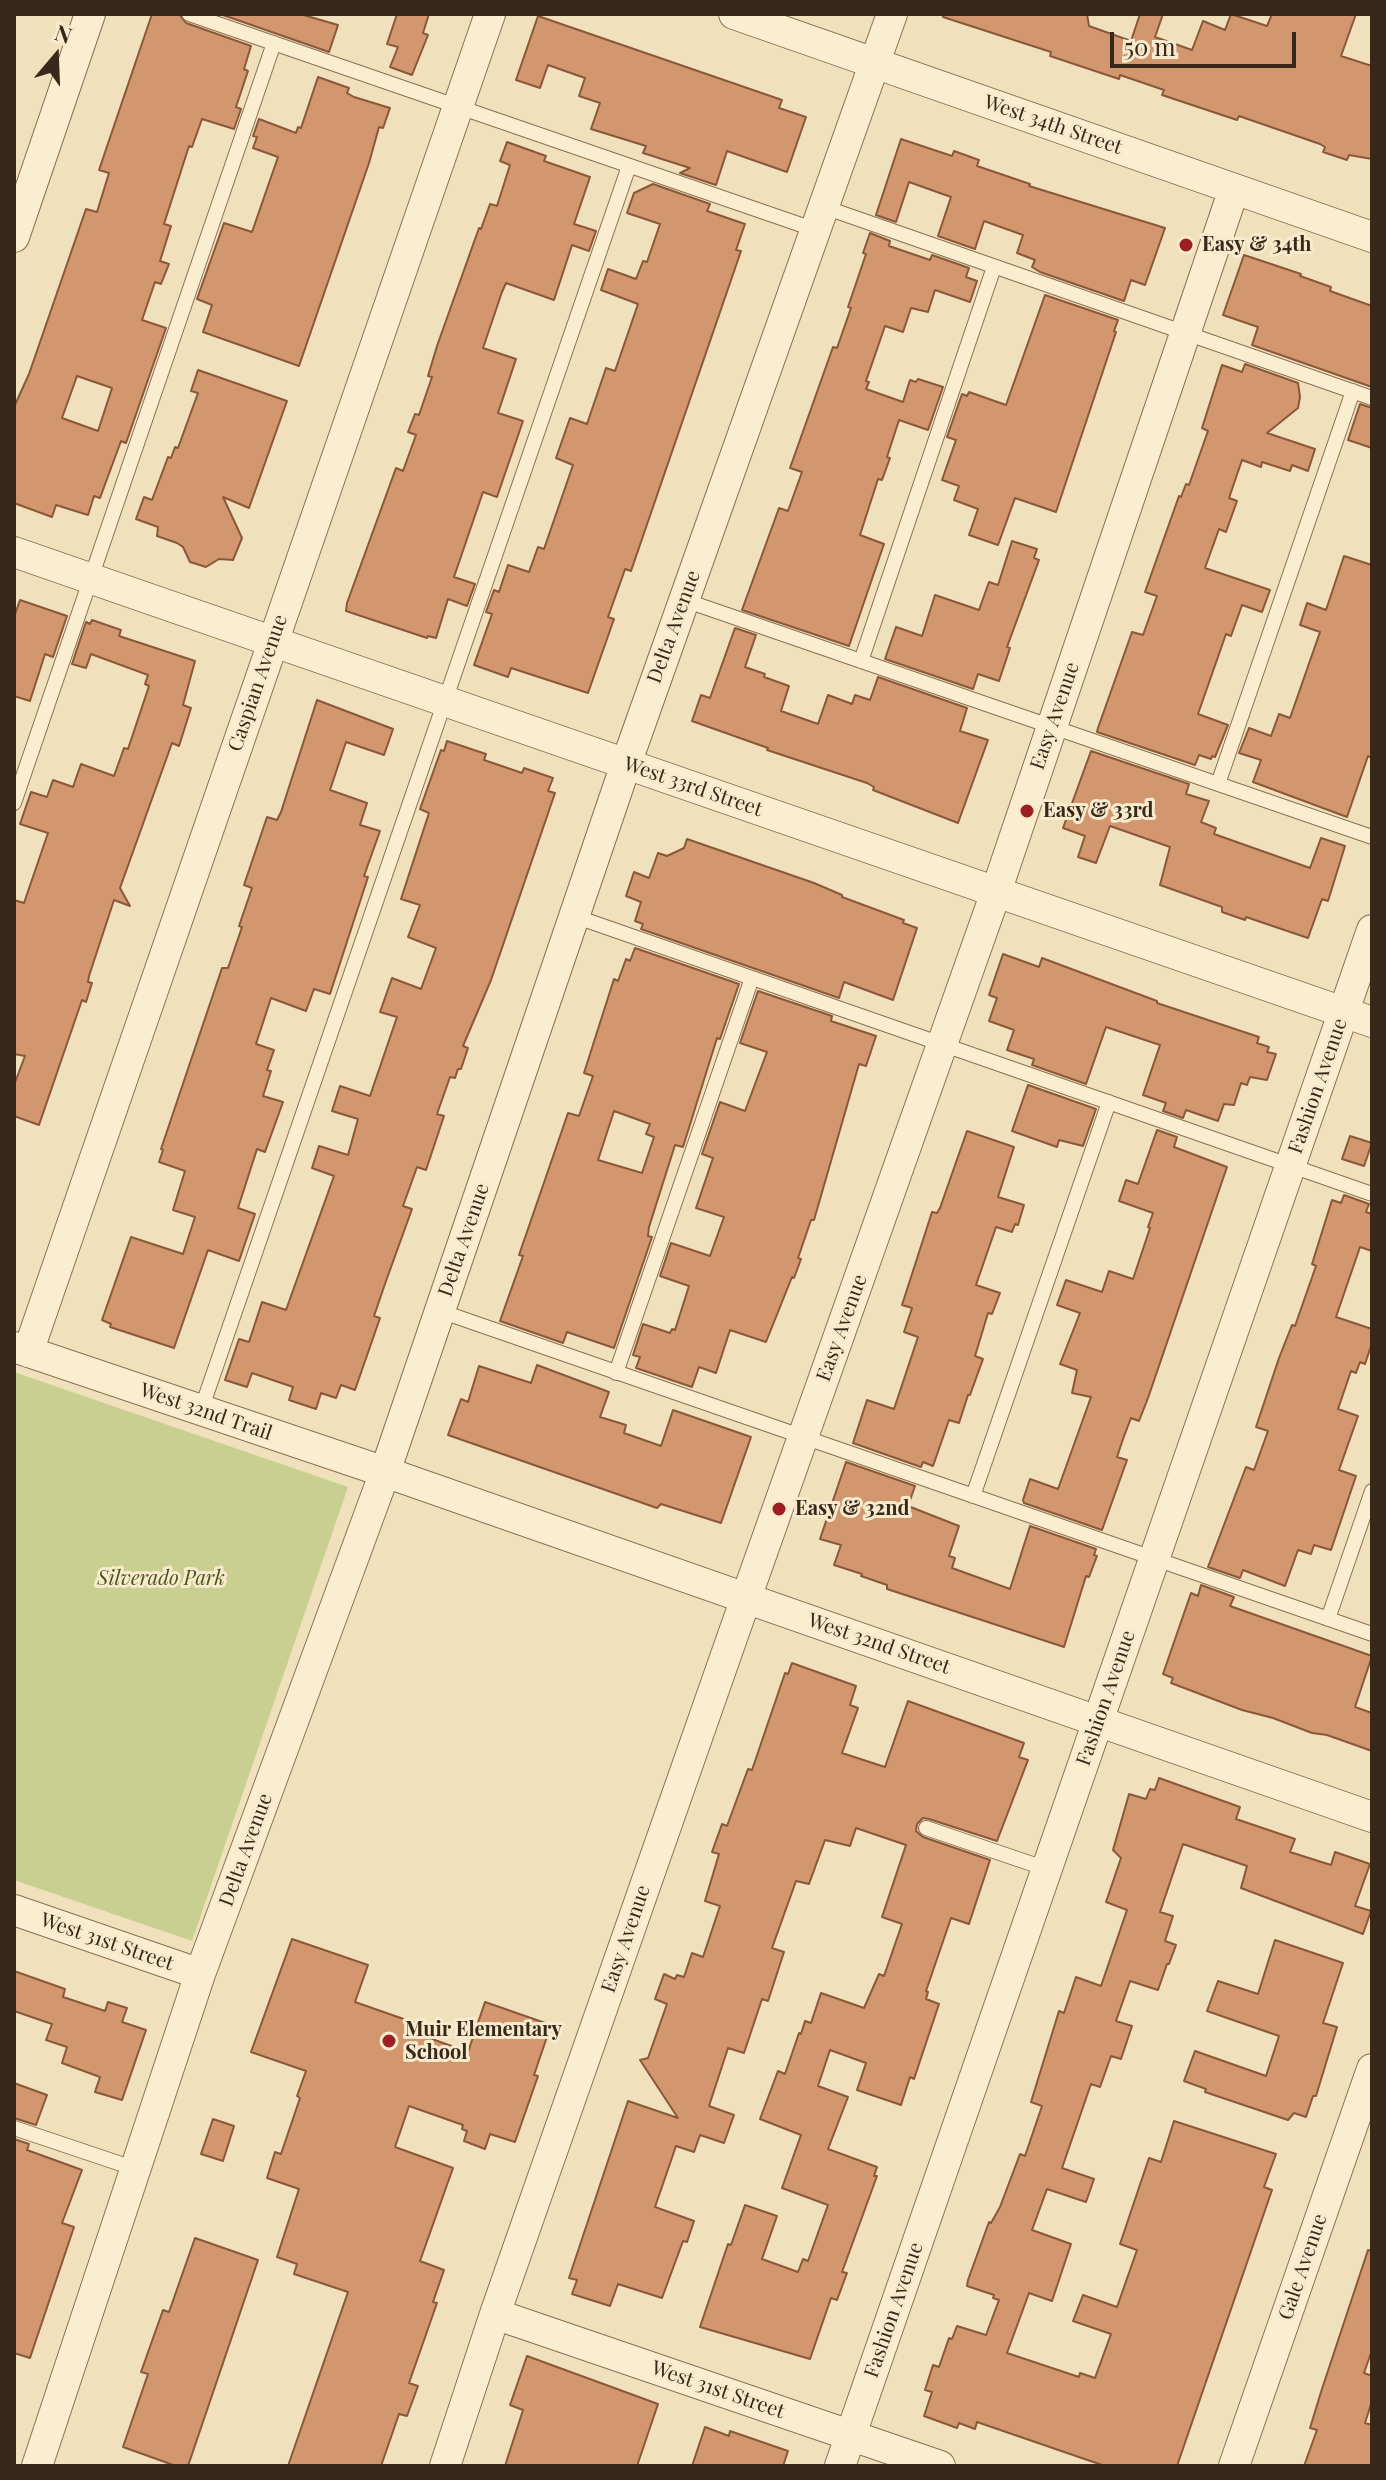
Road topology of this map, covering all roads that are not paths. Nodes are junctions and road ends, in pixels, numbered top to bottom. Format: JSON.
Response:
{"nodes":[{"id":1,"x":90,"y":14,"type":"edge"},
{"id":2,"x":189,"y":14,"type":"edge"},
{"id":3,"x":490,"y":14,"type":"edge"},
{"id":4,"x":734,"y":14,"type":"edge"},
{"id":5,"x":892,"y":14,"type":"edge"},
{"id":6,"x":274,"y":43,"type":"junction"},
{"id":7,"x":875,"y":63,"type":"junction"},
{"id":8,"x":458,"y":106,"type":"junction"},
{"id":9,"x":629,"y":166,"type":"junction"},
{"id":10,"x":1234,"y":189,"type":"junction"},
{"id":11,"x":820,"y":219,"type":"junction"},
{"id":12,"x":14,"y":237,"type":"edge"},
{"id":13,"x":1372,"y":237,"type":"edge"},
{"id":14,"x":994,"y":267,"type":"junction"},
{"id":15,"x":1185,"y":333,"type":"junction"},
{"id":16,"x":1353,"y":391,"type":"junction"},
{"id":17,"x":1372,"y":398,"type":"edge"},
{"id":18,"x":14,"y":552,"type":"edge"},
{"id":19,"x":91,"y":579,"type":"junction"},
{"id":20,"x":684,"y":600,"type":"junction"},
{"id":21,"x":272,"y":642,"type":"junction"},
{"id":22,"x":861,"y":661,"type":"junction"},
{"id":23,"x":447,"y":702,"type":"junction"},
{"id":24,"x":1052,"y":727,"type":"junction"},
{"id":25,"x":626,"y":764,"type":"junction"},
{"id":26,"x":1218,"y":784,"type":"junction"},
{"id":27,"x":14,"y":803,"type":"edge"},
{"id":28,"x":1372,"y":837,"type":"edge"},
{"id":29,"x":996,"y":892,"type":"junction"},
{"id":30,"x":574,"y":916,"type":"junction"},
{"id":31,"x":1372,"y":930,"type":"edge"},
{"id":32,"x":752,"y":978,"type":"junction"},
{"id":33,"x":1344,"y":1012,"type":"junction"},
{"id":34,"x":1372,"y":1022,"type":"edge"},
{"id":35,"x":942,"y":1044,"type":"junction"},
{"id":36,"x":1109,"y":1102,"type":"junction"},
{"id":37,"x":1290,"y":1166,"type":"junction"},
{"id":38,"x":1372,"y":1194,"type":"edge"},
{"id":39,"x":440,"y":1311,"type":"junction"},
{"id":40,"x":21,"y":1350,"type":"edge"},
{"id":41,"x":616,"y":1373,"type":"junction"},
{"id":42,"x":201,"y":1410,"type":"junction"},
{"id":43,"x":803,"y":1437,"type":"junction"},
{"id":44,"x":385,"y":1472,"type":"junction"},
{"id":45,"x":1372,"y":1491,"type":"edge"},
{"id":46,"x":973,"y":1496,"type":"junction"},
{"id":47,"x":1154,"y":1559,"type":"junction"},
{"id":48,"x":746,"y":1598,"type":"junction"},
{"id":49,"x":1328,"y":1619,"type":"junction"},
{"id":50,"x":1372,"y":1634,"type":"edge"},
{"id":51,"x":1098,"y":1721,"type":"junction"},
{"id":52,"x":1372,"y":1817,"type":"edge"},
{"id":53,"x":926,"y":1828,"type":"dead end"},
{"id":54,"x":1047,"y":1869,"type":"junction"},
{"id":55,"x":14,"y":1910,"type":"edge"},
{"id":56,"x":200,"y":1974,"type":"junction"},
{"id":57,"x":1372,"y":2069,"type":"edge"},
{"id":58,"x":14,"y":2128,"type":"edge"},
{"id":59,"x":136,"y":2169,"type":"junction"},
{"id":60,"x":495,"y":2314,"type":"junction"},
{"id":61,"x":850,"y":2435,"type":"junction"},
{"id":62,"x":37,"y":2466,"type":"edge"},
{"id":63,"x":445,"y":2466,"type":"edge"},
{"id":64,"x":840,"y":2466,"type":"edge"},
{"id":65,"x":940,"y":2466,"type":"edge"},
{"id":66,"x":1234,"y":2466,"type":"edge"}],
"edges":[{"from":1,"to":12,"type":"street"},
{"from":2,"to":6,"type":"lane"},
{"from":3,"to":8,"type":"street","name":"Caspian Avenue"},
{"from":4,"to":7,"type":"street","name":"West 34th Street"},
{"from":5,"to":7,"type":"street","name":"Delta Avenue"},
{"from":6,"to":8,"type":"lane"},
{"from":6,"to":19,"type":"lane"},
{"from":7,"to":10,"type":"street","name":"West 34th Street"},
{"from":7,"to":11,"type":"street","name":"Delta Avenue"},
{"from":8,"to":9,"type":"lane"},
{"from":8,"to":21,"type":"street","name":"Caspian Avenue"},
{"from":9,"to":11,"type":"lane"},
{"from":9,"to":23,"type":"lane"},
{"from":10,"to":13,"type":"street","name":"West 34th Street"},
{"from":10,"to":15,"type":"street","name":"Easy Avenue"},
{"from":11,"to":14,"type":"lane"},
{"from":11,"to":20,"type":"street","name":"Delta Avenue"},
{"from":14,"to":15,"type":"lane"},
{"from":14,"to":22,"type":"lane"},
{"from":15,"to":16,"type":"lane"},
{"from":15,"to":24,"type":"street","name":"Easy Avenue"},
{"from":16,"to":17,"type":"lane"},
{"from":16,"to":26,"type":"lane"},
{"from":18,"to":19,"type":"street","name":"West 33rd Street"},
{"from":19,"to":21,"type":"street","name":"West 33rd Street"},
{"from":19,"to":27,"type":"lane"},
{"from":20,"to":22,"type":"lane"},
{"from":20,"to":25,"type":"street","name":"Delta Avenue"},
{"from":21,"to":23,"type":"street","name":"West 33rd Street"},
{"from":21,"to":40,"type":"street","name":"Caspian Avenue"},
{"from":22,"to":24,"type":"lane"},
{"from":23,"to":25,"type":"street","name":"West 33rd Street"},
{"from":23,"to":42,"type":"lane"},
{"from":24,"to":26,"type":"lane"},
{"from":24,"to":29,"type":"street","name":"Easy Avenue"},
{"from":25,"to":29,"type":"street","name":"West 33rd Street"},
{"from":25,"to":30,"type":"street","name":"Delta Avenue"},
{"from":26,"to":28,"type":"lane"},
{"from":29,"to":33,"type":"street","name":"West 33rd Street"},
{"from":29,"to":35,"type":"street","name":"Easy Avenue"},
{"from":30,"to":32,"type":"lane"},
{"from":30,"to":39,"type":"street","name":"Delta Avenue"},
{"from":31,"to":33,"type":"street","name":"Fashion Avenue"},
{"from":32,"to":35,"type":"lane"},
{"from":32,"to":41,"type":"lane"},
{"from":33,"to":34,"type":"street","name":"West 33rd Street"},
{"from":33,"to":37,"type":"street","name":"Fashion Avenue"},
{"from":35,"to":36,"type":"lane"},
{"from":35,"to":43,"type":"street","name":"Easy Avenue"},
{"from":36,"to":37,"type":"lane"},
{"from":36,"to":46,"type":"lane"},
{"from":37,"to":38,"type":"lane"},
{"from":37,"to":47,"type":"street","name":"Fashion Avenue"},
{"from":39,"to":41,"type":"lane"},
{"from":39,"to":44,"type":"street","name":"Delta Avenue"},
{"from":40,"to":42,"type":"street","name":"West 32nd Trail"},
{"from":41,"to":43,"type":"lane"},
{"from":42,"to":44,"type":"street","name":"West 32nd Trail"},
{"from":43,"to":46,"type":"lane"},
{"from":43,"to":48,"type":"street","name":"Easy Avenue"},
{"from":44,"to":48,"type":"street","name":"West 32nd Street"},
{"from":44,"to":56,"type":"street","name":"Delta Avenue"},
{"from":45,"to":49,"type":"lane"},
{"from":46,"to":47,"type":"lane"},
{"from":47,"to":49,"type":"lane"},
{"from":47,"to":51,"type":"street","name":"Fashion Avenue"},
{"from":48,"to":51,"type":"street","name":"West 32nd Street"},
{"from":48,"to":60,"type":"street","name":"Easy Avenue"},
{"from":49,"to":50,"type":"lane"},
{"from":51,"to":52,"type":"street","name":"West 32nd Street"},
{"from":51,"to":54,"type":"street","name":"Fashion Avenue"},
{"from":53,"to":54,"type":"lane"},
{"from":54,"to":61,"type":"street","name":"Fashion Avenue"},
{"from":55,"to":56,"type":"street","name":"West 31st Street"},
{"from":56,"to":59,"type":"street","name":"Delta Avenue"},
{"from":57,"to":66,"type":"street","name":"Gale Avenue"},
{"from":58,"to":59,"type":"lane"},
{"from":59,"to":62,"type":"street","name":"Delta Avenue"},
{"from":60,"to":61,"type":"street","name":"West 31st Street"},
{"from":60,"to":63,"type":"street","name":"Easy Avenue"},
{"from":61,"to":64,"type":"street","name":"Fashion Avenue"},
{"from":61,"to":65,"type":"street","name":"West 31st Street"}]}
